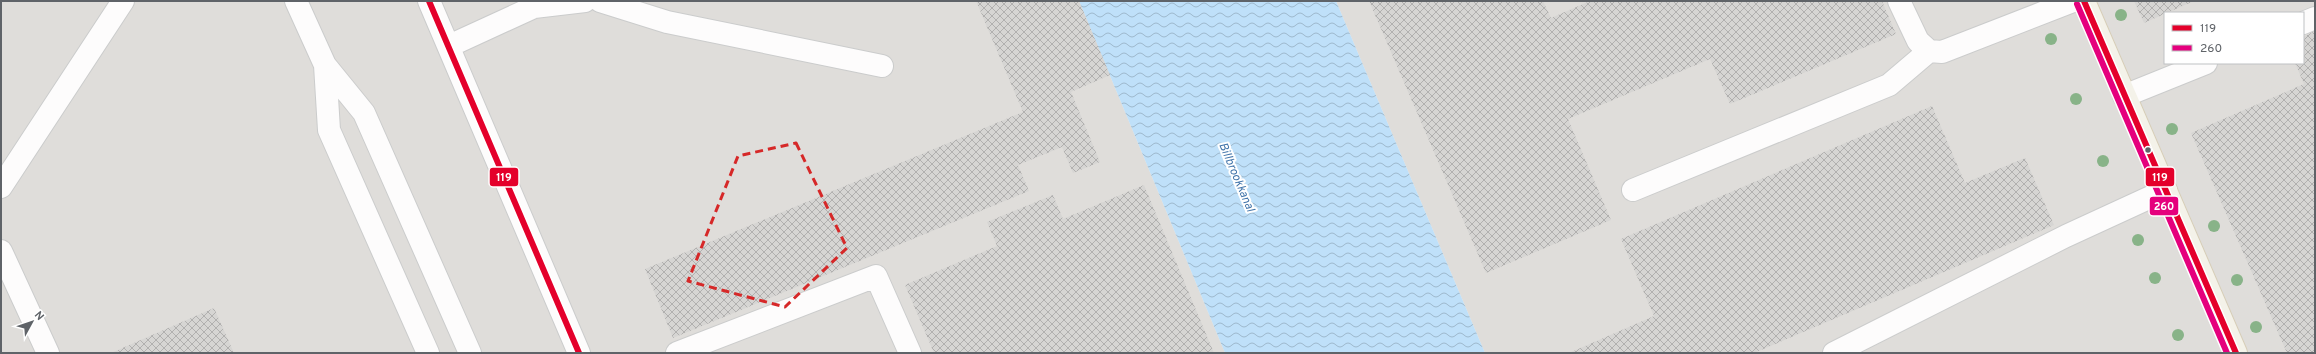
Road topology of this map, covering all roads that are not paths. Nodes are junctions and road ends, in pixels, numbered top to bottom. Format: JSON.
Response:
{"nodes":[{"id":1,"x":123,"y":1,"type":"edge"},
{"id":2,"x":296,"y":1,"type":"edge"},
{"id":3,"x":429,"y":1,"type":"edge"},
{"id":4,"x":586,"y":1,"type":"edge"},
{"id":5,"x":600,"y":1,"type":"edge"},
{"id":6,"x":1899,"y":1,"type":"edge"},
{"id":7,"x":2073,"y":1,"type":"edge"},
{"id":8,"x":2084,"y":1,"type":"edge"},
{"id":9,"x":532,"y":4,"type":"edge"},
{"id":10,"x":2315,"y":18,"type":"edge"},
{"id":11,"x":2304,"y":23,"type":"edge"},
{"id":12,"x":448,"y":46,"type":"junction"},
{"id":13,"x":1929,"y":51,"type":"junction"},
{"id":14,"x":2204,"y":64,"type":"edge"},
{"id":15,"x":325,"y":65,"type":"junction"},
{"id":16,"x":882,"y":66,"type":"dead end"},
{"id":17,"x":2124,"y":96,"type":"junction"},
{"id":18,"x":1,"y":187,"type":"edge"},
{"id":19,"x":1633,"y":190,"type":"dead end"},
{"id":20,"x":2166,"y":190,"type":"junction"},
{"id":21,"x":1,"y":252,"type":"edge"},
{"id":22,"x":48,"y":353,"type":"edge"},
{"id":23,"x":428,"y":353,"type":"edge"},
{"id":24,"x":470,"y":353,"type":"edge"},
{"id":25,"x":579,"y":353,"type":"edge"},
{"id":26,"x":677,"y":353,"type":"edge"},
{"id":27,"x":910,"y":353,"type":"edge"},
{"id":28,"x":1834,"y":353,"type":"edge"},
{"id":29,"x":2236,"y":353,"type":"edge"}],
"edges":[{"from":1,"to":18,"type":"street"},
{"from":2,"to":15,"type":"street"},
{"from":3,"to":12,"type":"street"},
{"from":4,"to":9,"type":"street"},
{"from":5,"to":16,"type":"street"},
{"from":6,"to":13,"type":"street"},
{"from":7,"to":13,"type":"street"},
{"from":8,"to":17,"type":"main road"},
{"from":9,"to":12,"type":"street"},
{"from":10,"to":11,"type":"street"},
{"from":12,"to":25,"type":"street"},
{"from":13,"to":19,"type":"street"},
{"from":14,"to":17,"type":"street"},
{"from":15,"to":23,"type":"street"},
{"from":15,"to":24,"type":"street"},
{"from":17,"to":20,"type":"main road"},
{"from":20,"to":28,"type":"street"},
{"from":20,"to":29,"type":"main road"},
{"from":21,"to":22,"type":"street"},
{"from":26,"to":27,"type":"street"}]}
